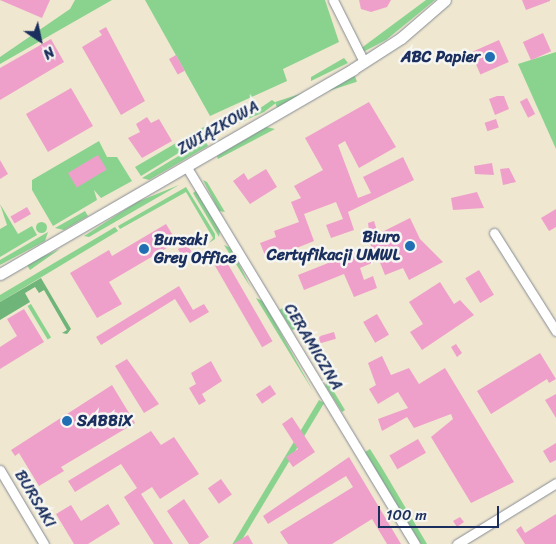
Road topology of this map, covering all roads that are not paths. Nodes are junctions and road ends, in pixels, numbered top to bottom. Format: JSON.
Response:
{"nodes":[{"id":1,"x":333,"y":0,"type":"edge"},
{"id":2,"x":445,"y":0,"type":"edge"},
{"id":3,"x":364,"y":62,"type":"junction"},
{"id":4,"x":186,"y":166,"type":"junction"},
{"id":5,"x":494,"y":234,"type":"dead end"},
{"id":6,"x":0,"y":274,"type":"edge"},
{"id":7,"x":556,"y":331,"type":"edge"},
{"id":8,"x":0,"y":470,"type":"edge"},
{"id":9,"x":556,"y":482,"type":"edge"},
{"id":10,"x":44,"y":544,"type":"edge"},
{"id":11,"x":415,"y":544,"type":"edge"},
{"id":12,"x":457,"y":544,"type":"edge"}],
"edges":[{"from":1,"to":3,"type":"street"},
{"from":2,"to":3,"type":"street","name":"ZWIĄZKOWA"},
{"from":3,"to":4,"type":"street","name":"ZWIĄZKOWA"},
{"from":4,"to":6,"type":"street","name":"ZWIĄZKOWA"},
{"from":4,"to":11,"type":"street","name":"CERAMICZNA"},
{"from":5,"to":7,"type":"street"},
{"from":8,"to":10,"type":"street","name":"BURSAKI"},
{"from":9,"to":12,"type":"street"}]}
